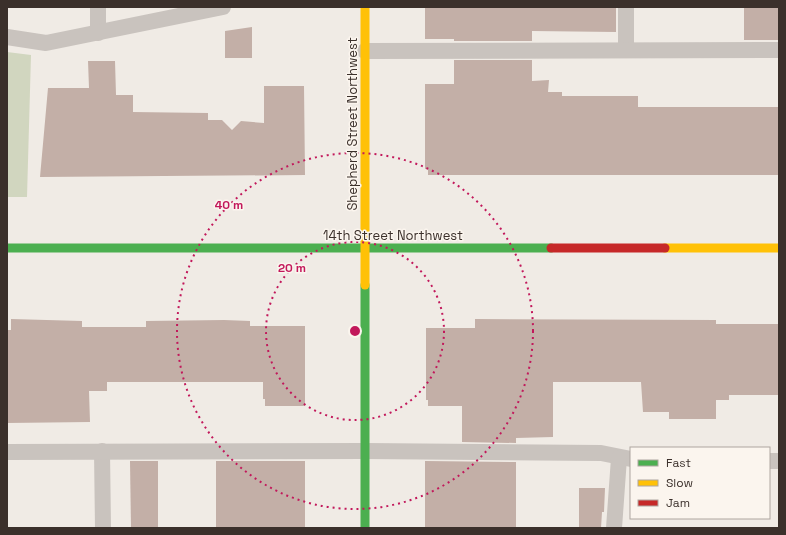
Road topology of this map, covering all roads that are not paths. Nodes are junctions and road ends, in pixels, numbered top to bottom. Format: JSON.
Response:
{"nodes":[{"id":1,"x":98,"y":7,"type":"edge"},
{"id":2,"x":223,"y":7,"type":"edge"},
{"id":3,"x":365,"y":7,"type":"edge"},
{"id":4,"x":626,"y":7,"type":"edge"},
{"id":5,"x":98,"y":33,"type":"junction"},
{"id":6,"x":7,"y":38,"type":"edge"},
{"id":7,"x":626,"y":50,"type":"junction"},
{"id":8,"x":779,"y":50,"type":"edge"},
{"id":9,"x":365,"y":51,"type":"junction"},
{"id":10,"x":7,"y":248,"type":"edge"},
{"id":11,"x":365,"y":248,"type":"junction"},
{"id":12,"x":779,"y":248,"type":"edge"},
{"id":13,"x":365,"y":450,"type":"junction"},
{"id":14,"x":102,"y":451,"type":"junction"},
{"id":15,"x":7,"y":452,"type":"edge"},
{"id":16,"x":625,"y":458,"type":"edge"},
{"id":17,"x":103,"y":528,"type":"edge"},
{"id":18,"x":365,"y":528,"type":"edge"},
{"id":19,"x":614,"y":528,"type":"edge"}],
"edges":[{"from":1,"to":5,"type":"lane"},
{"from":2,"to":5,"type":"lane"},
{"from":3,"to":9,"type":"main road","name":"Shepherd Street Northwest"},
{"from":4,"to":7,"type":"lane"},
{"from":5,"to":6,"type":"lane"},
{"from":7,"to":8,"type":"lane"},
{"from":7,"to":9,"type":"lane"},
{"from":9,"to":11,"type":"main road","name":"Shepherd Street Northwest"},
{"from":10,"to":11,"type":"main road","name":"14th Street Northwest"},
{"from":11,"to":12,"type":"main road","name":"14th Street Northwest"},
{"from":11,"to":13,"type":"main road","name":"Shepherd Street Northwest"},
{"from":13,"to":14,"type":"lane"},
{"from":13,"to":16,"type":"lane"},
{"from":13,"to":18,"type":"main road","name":"Shepherd Street Northwest"},
{"from":14,"to":15,"type":"lane"},
{"from":14,"to":17,"type":"lane"},
{"from":16,"to":19,"type":"lane"}]}
